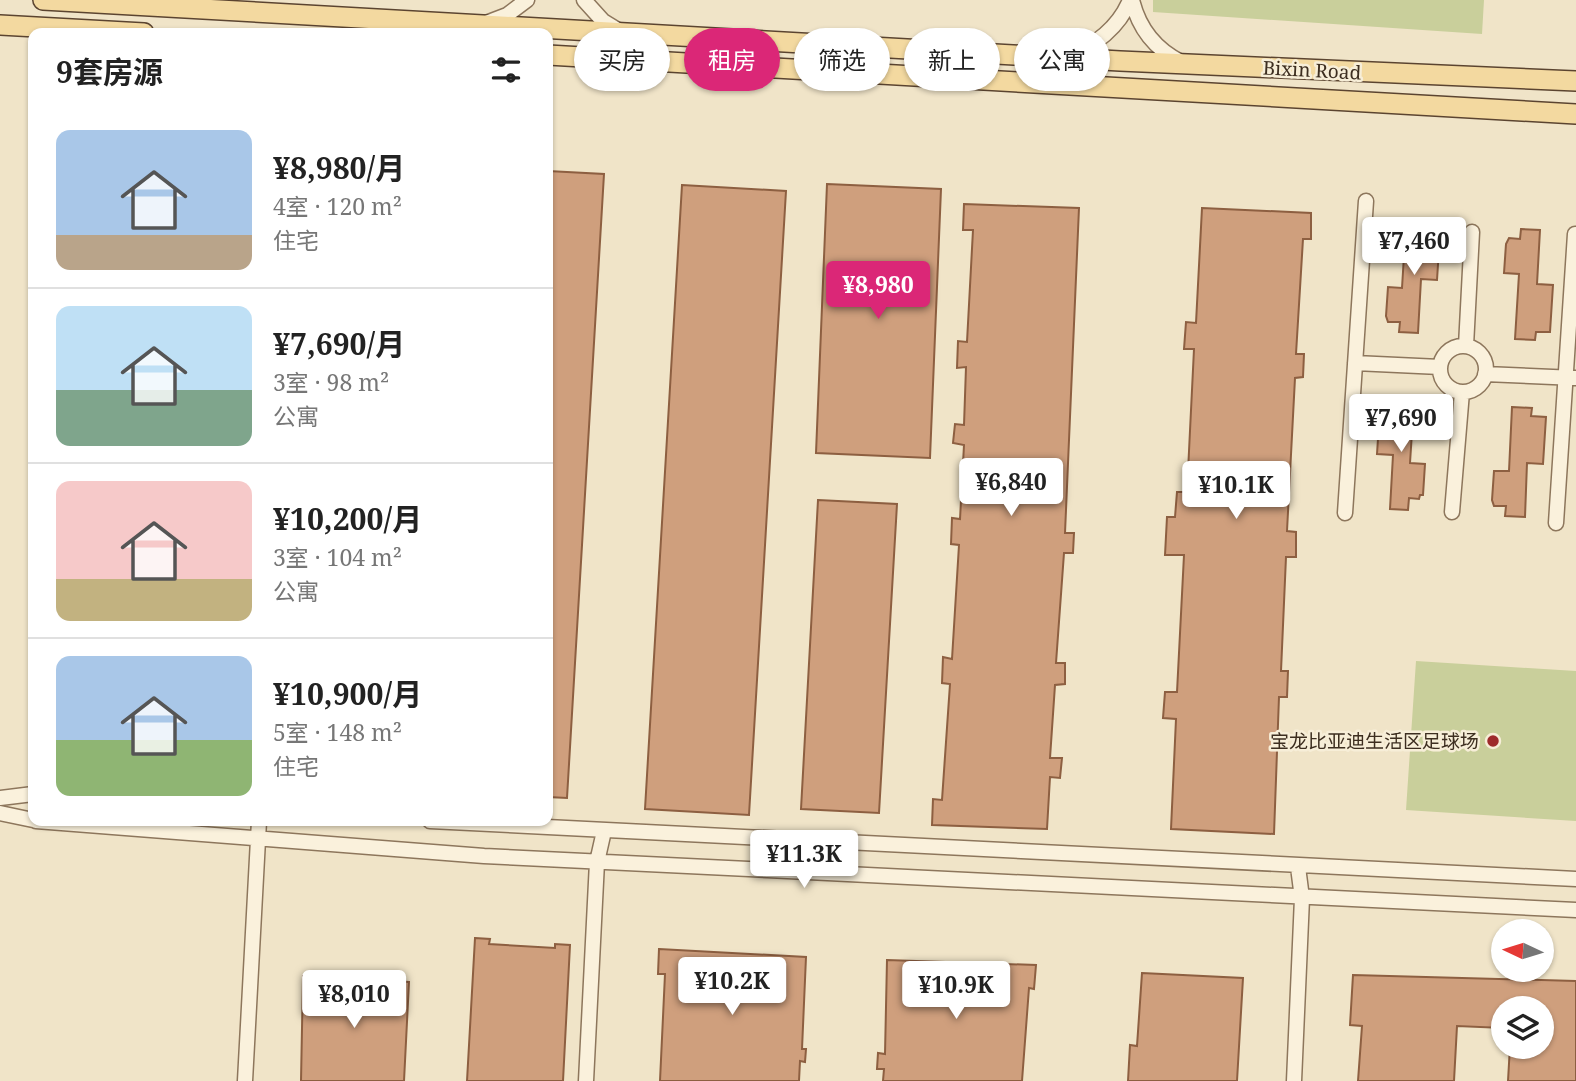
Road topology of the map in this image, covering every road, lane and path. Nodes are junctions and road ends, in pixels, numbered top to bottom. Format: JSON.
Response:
{"nodes":[{"id":1,"x":46,"y":0,"type":"edge"},
{"id":2,"x":527,"y":0,"type":"edge"},
{"id":3,"x":584,"y":0,"type":"edge"},
{"id":4,"x":1131,"y":0,"type":"edge"},
{"id":5,"x":124,"y":5,"type":"junction"},
{"id":6,"x":0,"y":25,"type":"edge"},
{"id":7,"x":481,"y":25,"type":"junction"},
{"id":8,"x":45,"y":28,"type":"edge"},
{"id":9,"x":123,"y":28,"type":"edge"},
{"id":10,"x":534,"y":28,"type":"edge"},
{"id":11,"x":614,"y":28,"type":"edge"},
{"id":12,"x":553,"y":29,"type":"edge"},
{"id":13,"x":1110,"y":29,"type":"edge"},
{"id":14,"x":574,"y":30,"type":"edge"},
{"id":15,"x":28,"y":31,"type":"edge"},
{"id":16,"x":0,"y":36,"type":"edge"},
{"id":17,"x":670,"y":36,"type":"edge"},
{"id":18,"x":553,"y":55,"type":"edge"},
{"id":19,"x":1014,"y":55,"type":"edge"},
{"id":20,"x":1110,"y":60,"type":"edge"},
{"id":21,"x":1185,"y":64,"type":"junction"},
{"id":22,"x":1576,"y":81,"type":"edge"},
{"id":23,"x":1576,"y":114,"type":"edge"},
{"id":24,"x":1366,"y":201,"type":"dead end"},
{"id":25,"x":1472,"y":232,"type":"dead end"},
{"id":26,"x":1575,"y":233,"type":"edge"},
{"id":27,"x":1466,"y":346,"type":"junction"},
{"id":28,"x":1355,"y":363,"type":"junction"},
{"id":29,"x":1440,"y":367,"type":"junction"},
{"id":30,"x":1485,"y":374,"type":"junction"},
{"id":31,"x":1571,"y":378,"type":"edge"},
{"id":32,"x":1462,"y":392,"type":"junction"},
{"id":33,"x":1452,"y":512,"type":"dead end"},
{"id":34,"x":1345,"y":513,"type":"dead end"},
{"id":35,"x":1556,"y":523,"type":"dead end"},
{"id":36,"x":28,"y":795,"type":"edge"},
{"id":37,"x":0,"y":798,"type":"edge"},
{"id":38,"x":0,"y":813,"type":"edge"},
{"id":39,"x":28,"y":819,"type":"edge"},
{"id":40,"x":109,"y":826,"type":"edge"},
{"id":41,"x":259,"y":826,"type":"edge"},
{"id":42,"x":517,"y":826,"type":"edge"},
{"id":43,"x":604,"y":831,"type":"junction"},
{"id":44,"x":258,"y":838,"type":"junction"},
{"id":45,"x":597,"y":862,"type":"junction"},
{"id":46,"x":1298,"y":867,"type":"junction"},
{"id":47,"x":1576,"y":879,"type":"edge"},
{"id":48,"x":1303,"y":898,"type":"junction"},
{"id":49,"x":1576,"y":910,"type":"edge"},
{"id":50,"x":245,"y":1081,"type":"edge"},
{"id":51,"x":586,"y":1081,"type":"edge"},
{"id":52,"x":1294,"y":1081,"type":"edge"}],
"edges":[{"from":1,"to":5,"type":"main road","name":"Bixin Road"},
{"from":2,"to":7,"type":"street"},
{"from":3,"to":11,"type":"street"},
{"from":4,"to":13,"type":"street"},
{"from":4,"to":21,"type":"street"},
{"from":5,"to":7,"type":"main road","name":"Bixin Road"},
{"from":5,"to":9,"type":"main road"},
{"from":6,"to":8,"type":"main road"},
{"from":7,"to":10,"type":"main road","name":"Bixin Road"},
{"from":12,"to":14,"type":"main road","name":"Bixin Road"},
{"from":15,"to":16,"type":"main road"},
{"from":17,"to":19,"type":"main road","name":"Bixin Road"},
{"from":18,"to":23,"type":"main road","name":"Bixin Road"},
{"from":20,"to":21,"type":"main road","name":"Bixin Road"},
{"from":21,"to":22,"type":"main road","name":"Bixin Road"},
{"from":24,"to":28,"type":"street"},
{"from":25,"to":27,"type":"street"},
{"from":26,"to":31,"type":"street"},
{"from":27,"to":29,"type":"street"},
{"from":27,"to":30,"type":"street"},
{"from":28,"to":29,"type":"street"},
{"from":28,"to":34,"type":"street"},
{"from":29,"to":32,"type":"street"},
{"from":30,"to":31,"type":"street"},
{"from":30,"to":32,"type":"street"},
{"from":31,"to":35,"type":"street"},
{"from":32,"to":33,"type":"street"},
{"from":36,"to":37,"type":"street"},
{"from":38,"to":39,"type":"street"},
{"from":40,"to":44,"type":"street"},
{"from":41,"to":44,"type":"street"},
{"from":42,"to":43,"type":"street"},
{"from":43,"to":45,"type":"street"},
{"from":43,"to":46,"type":"street"},
{"from":44,"to":45,"type":"street"},
{"from":44,"to":50,"type":"street"},
{"from":45,"to":48,"type":"street"},
{"from":45,"to":51,"type":"street"},
{"from":46,"to":47,"type":"street"},
{"from":46,"to":48,"type":"street"},
{"from":48,"to":49,"type":"street"},
{"from":48,"to":52,"type":"street"}]}
